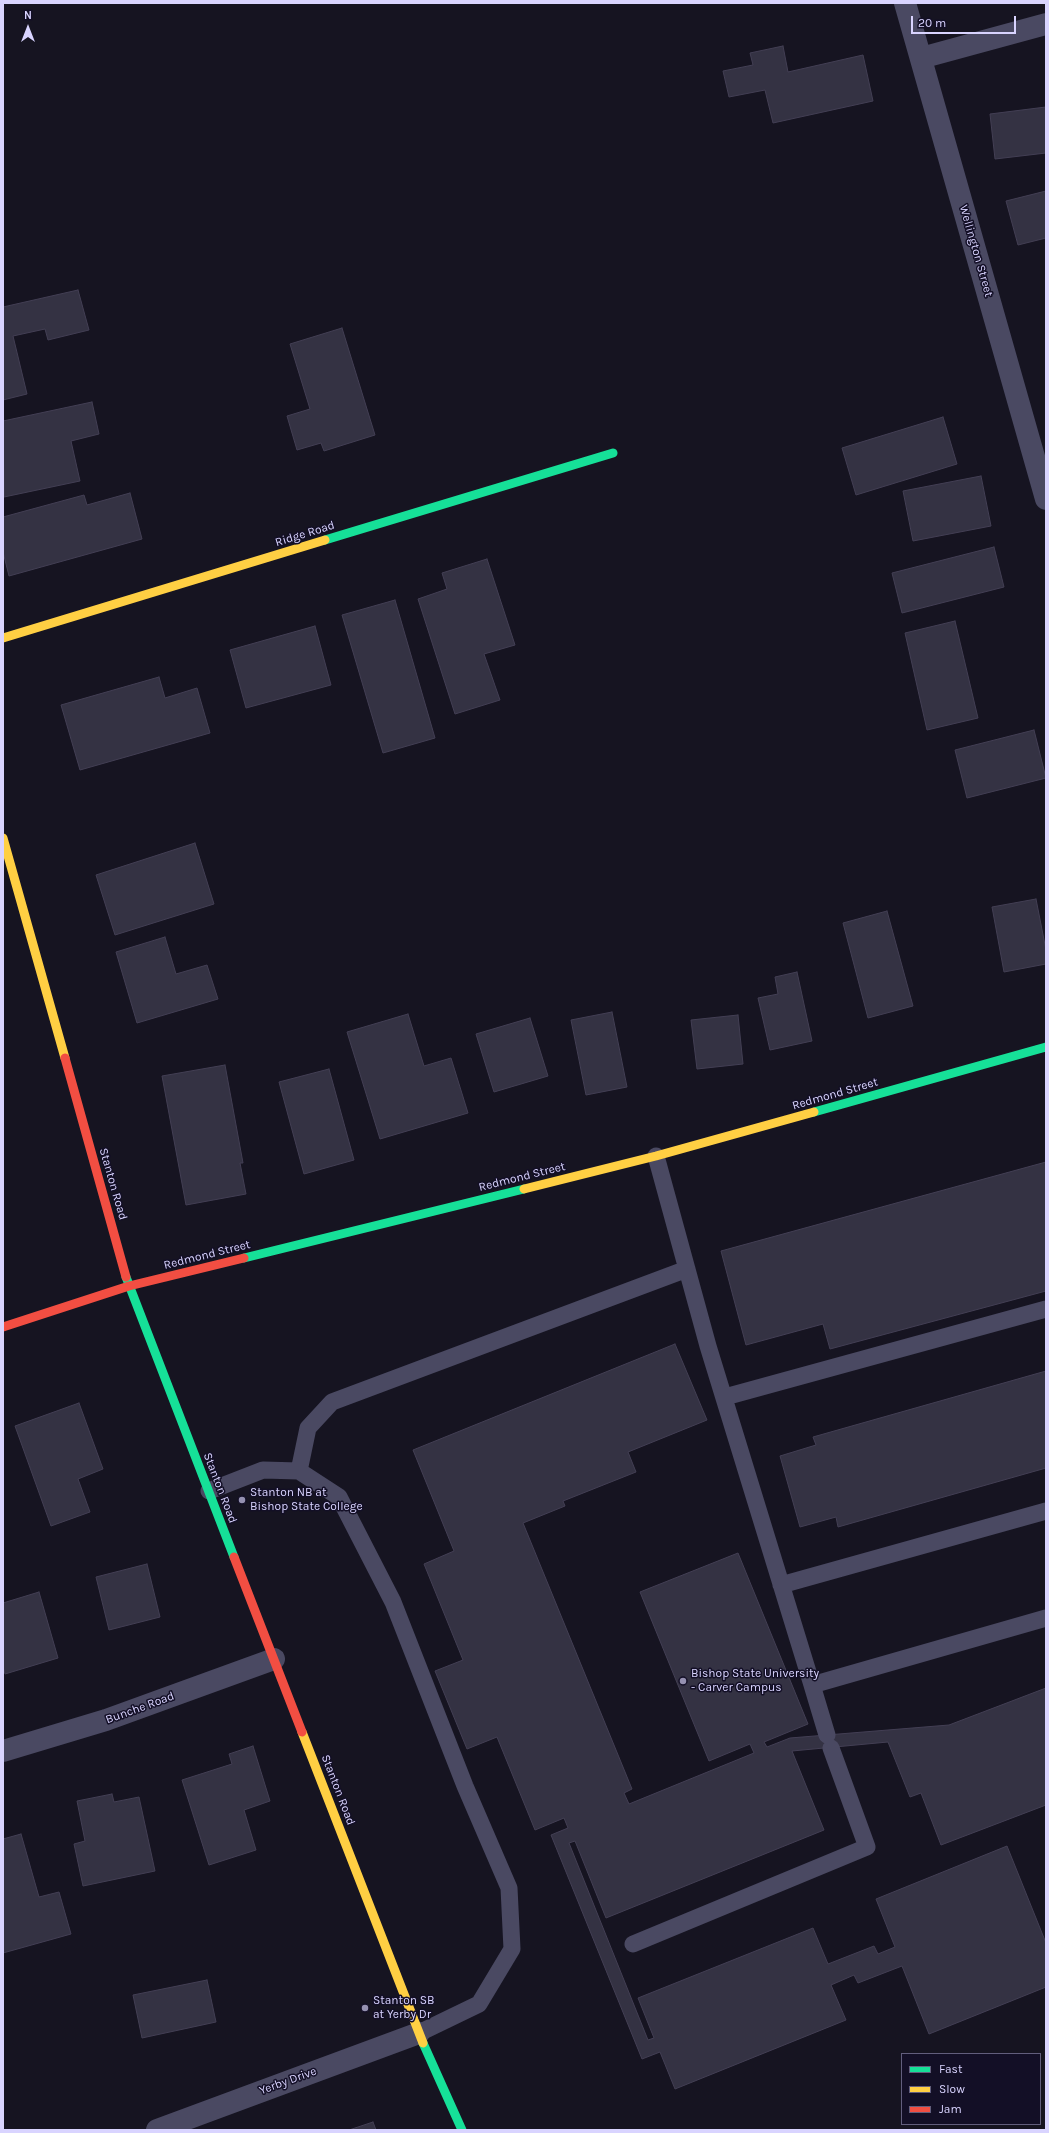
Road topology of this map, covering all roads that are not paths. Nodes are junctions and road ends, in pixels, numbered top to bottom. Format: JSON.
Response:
{"nodes":[{"id":1,"x":905,"y":3,"type":"edge"},
{"id":2,"x":1046,"y":24,"type":"edge"},
{"id":3,"x":921,"y":58,"type":"junction"},
{"id":4,"x":613,"y":453,"type":"dead end"},
{"id":5,"x":1046,"y":499,"type":"edge"},
{"id":6,"x":3,"y":638,"type":"edge"},
{"id":7,"x":3,"y":838,"type":"edge"},
{"id":8,"x":1046,"y":1047,"type":"edge"},
{"id":9,"x":656,"y":1156,"type":"junction"},
{"id":10,"x":687,"y":1269,"type":"junction"},
{"id":11,"x":129,"y":1286,"type":"junction"},
{"id":12,"x":1046,"y":1309,"type":"edge"},
{"id":13,"x":3,"y":1327,"type":"edge"},
{"id":14,"x":725,"y":1397,"type":"junction"},
{"id":15,"x":299,"y":1471,"type":"junction"},
{"id":16,"x":209,"y":1492,"type":"junction"},
{"id":17,"x":1046,"y":1511,"type":"edge"},
{"id":18,"x":781,"y":1585,"type":"junction"},
{"id":19,"x":1046,"y":1618,"type":"edge"},
{"id":20,"x":274,"y":1659,"type":"junction"},
{"id":21,"x":812,"y":1685,"type":"junction"},
{"id":22,"x":3,"y":1751,"type":"edge"},
{"id":23,"x":632,"y":1944,"type":"dead end"},
{"id":24,"x":420,"y":2033,"type":"junction"},
{"id":25,"x":157,"y":2130,"type":"edge"},
{"id":26,"x":462,"y":2130,"type":"edge"}],
"edges":[{"from":1,"to":3,"type":"street","name":"Wellington Street"},
{"from":2,"to":3,"type":"street"},
{"from":3,"to":5,"type":"street","name":"Wellington Street"},
{"from":4,"to":6,"type":"street","name":"Ridge Road"},
{"from":7,"to":11,"type":"street","name":"Stanton Road"},
{"from":8,"to":9,"type":"street","name":"Redmond Street"},
{"from":9,"to":10,"type":"lane"},
{"from":9,"to":11,"type":"street","name":"Redmond Street"},
{"from":10,"to":14,"type":"lane"},
{"from":10,"to":15,"type":"lane"},
{"from":11,"to":13,"type":"street","name":"Redmond Street"},
{"from":11,"to":16,"type":"street","name":"Stanton Road"},
{"from":12,"to":14,"type":"lane"},
{"from":14,"to":18,"type":"lane"},
{"from":15,"to":16,"type":"lane"},
{"from":15,"to":24,"type":"lane"},
{"from":16,"to":20,"type":"street","name":"Stanton Road"},
{"from":17,"to":18,"type":"lane"},
{"from":18,"to":21,"type":"lane"},
{"from":19,"to":21,"type":"lane"},
{"from":20,"to":22,"type":"street","name":"Bunche Road"},
{"from":20,"to":24,"type":"street","name":"Stanton Road"},
{"from":21,"to":23,"type":"lane"},
{"from":24,"to":25,"type":"street","name":"Yerby Drive"},
{"from":24,"to":26,"type":"street","name":"Stanton Road"}]}
